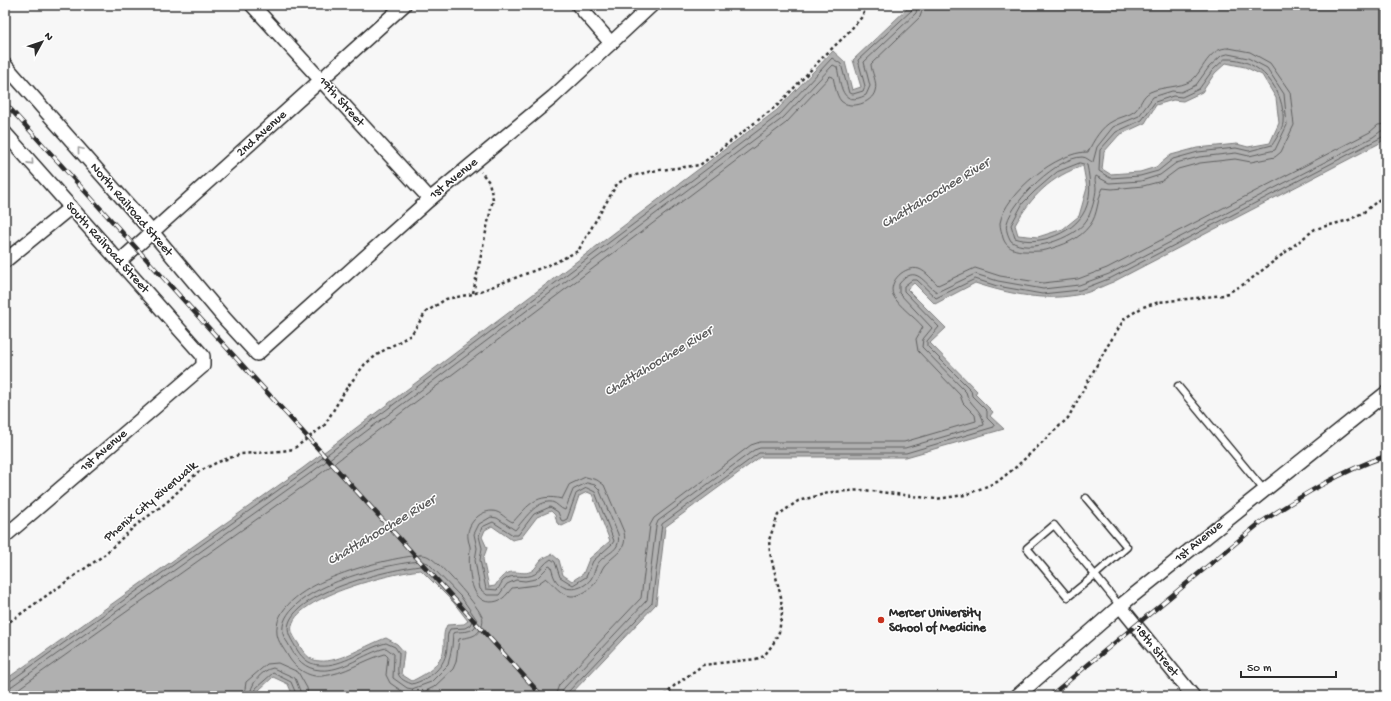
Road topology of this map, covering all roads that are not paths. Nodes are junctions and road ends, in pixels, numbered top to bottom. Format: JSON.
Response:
{"nodes":[{"id":1,"x":252,"y":5,"type":"edge"},
{"id":2,"x":404,"y":5,"type":"edge"},
{"id":3,"x":578,"y":5,"type":"edge"},
{"id":4,"x":652,"y":5,"type":"edge"},
{"id":5,"x":611,"y":43,"type":"junction"},
{"id":6,"x":5,"y":65,"type":"edge"},
{"id":7,"x":322,"y":80,"type":"junction"},
{"id":8,"x":5,"y":133,"type":"edge"},
{"id":9,"x":430,"y":199,"type":"junction"},
{"id":10,"x":71,"y":207,"type":"junction"},
{"id":11,"x":152,"y":232,"type":"junction"},
{"id":12,"x":5,"y":261,"type":"edge"},
{"id":13,"x":120,"y":261,"type":"junction"},
{"id":14,"x":258,"y":354,"type":"joint"},
{"id":15,"x":203,"y":366,"type":"joint"},
{"id":16,"x":1178,"y":386,"type":"dead end"},
{"id":17,"x":1386,"y":393,"type":"edge"},
{"id":18,"x":1264,"y":490,"type":"junction"},
{"id":19,"x":1086,"y":498,"type":"dead end"},
{"id":20,"x":5,"y":536,"type":"edge"},
{"id":21,"x":1095,"y":575,"type":"junction"},
{"id":22,"x":1120,"y":606,"type":"junction"},
{"id":23,"x":1017,"y":696,"type":"edge"},
{"id":24,"x":1193,"y":696,"type":"edge"}],
"edges":[{"from":1,"to":7,"type":"street","name":"19th Street"},
{"from":2,"to":7,"type":"street","name":"2nd Avenue"},
{"from":3,"to":5,"type":"street"},
{"from":4,"to":5,"type":"street","name":"1st Avenue"},
{"from":5,"to":9,"type":"street","name":"1st Avenue"},
{"from":11,"to":6,"type":"street","name":"North Railroad Street","one_way":true},
{"from":7,"to":9,"type":"street","name":"19th Street"},
{"from":7,"to":11,"type":"street","name":"2nd Avenue"},
{"from":8,"to":10,"type":"street","name":"South Railroad Street","one_way":true},
{"from":9,"to":14,"type":"street","name":"1st Avenue"},
{"from":10,"to":12,"type":"street"},
{"from":10,"to":13,"type":"street","name":"South Railroad Street"},
{"from":11,"to":13,"type":"street","name":"2nd Avenue"},
{"from":11,"to":14,"type":"street","name":"North Railroad Street"},
{"from":13,"to":15,"type":"street","name":"South Railroad Street"},
{"from":15,"to":20,"type":"street","name":"1st Avenue"},
{"from":16,"to":18,"type":"lane"},
{"from":17,"to":18,"type":"street","name":"1st Avenue"},
{"from":18,"to":22,"type":"street","name":"1st Avenue"},
{"from":19,"to":21,"type":"lane"},
{"from":21,"to":21,"type":"lane"},
{"from":21,"to":22,"type":"lane"},
{"from":22,"to":23,"type":"street","name":"1st Avenue"},
{"from":22,"to":24,"type":"street","name":"18th Street"}]}
